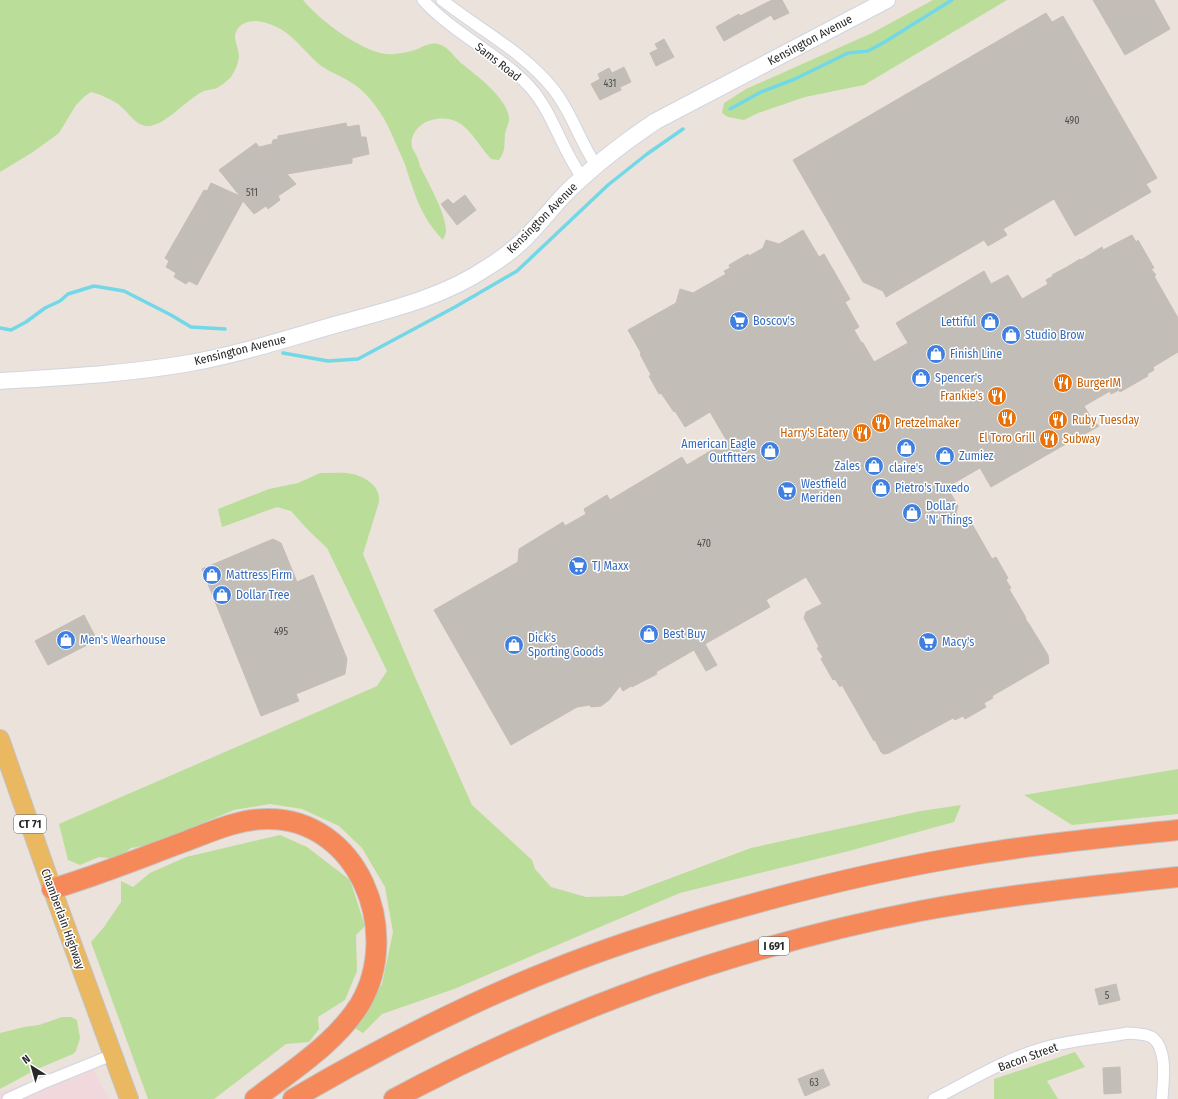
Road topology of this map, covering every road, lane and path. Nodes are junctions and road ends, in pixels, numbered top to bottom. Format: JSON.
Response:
{"nodes":[{"id":1,"x":423,"y":0,"type":"edge"},
{"id":2,"x":442,"y":0,"type":"edge"},
{"id":3,"x":887,"y":0,"type":"edge"},
{"id":4,"x":596,"y":165,"type":"junction"},
{"id":5,"x":582,"y":178,"type":"junction"},
{"id":6,"x":0,"y":381,"type":"edge"},
{"id":7,"x":0,"y":739,"type":"edge"},
{"id":8,"x":1178,"y":830,"type":"edge"},
{"id":9,"x":1178,"y":877,"type":"edge"},
{"id":10,"x":52,"y":889,"type":"junction"},
{"id":11,"x":112,"y":1055,"type":"junction"},
{"id":12,"x":8,"y":1099,"type":"edge"},
{"id":13,"x":129,"y":1099,"type":"edge"},
{"id":14,"x":254,"y":1099,"type":"edge"},
{"id":15,"x":293,"y":1099,"type":"edge"},
{"id":16,"x":394,"y":1099,"type":"edge"},
{"id":17,"x":934,"y":1099,"type":"edge"},
{"id":18,"x":1162,"y":1099,"type":"edge"}],
"edges":[{"from":1,"to":5,"type":"street","name":"Sams Road"},
{"from":2,"to":4,"type":"street","name":"Sams Road"},
{"from":3,"to":4,"type":"main road","name":"Kensington Avenue"},
{"from":4,"to":5,"type":"main road","name":"Kensington Avenue"},
{"from":5,"to":6,"type":"main road","name":"Kensington Avenue"},
{"from":7,"to":10,"type":"main road","name":"Chamberlain Highway","number":"CT 71"},
{"from":8,"to":15,"type":"highway"},
{"from":9,"to":16,"type":"highway","number":"I 691"},
{"from":10,"to":11,"type":"main road","name":"Chamberlain Highway","number":"CT 71"},
{"from":10,"to":14,"type":"highway"},
{"from":11,"to":12,"type":"street"},
{"from":11,"to":13,"type":"main road","name":"Chamberlain Highway","number":"CT 71"},
{"from":17,"to":18,"type":"street","name":"Bacon Street"}]}
